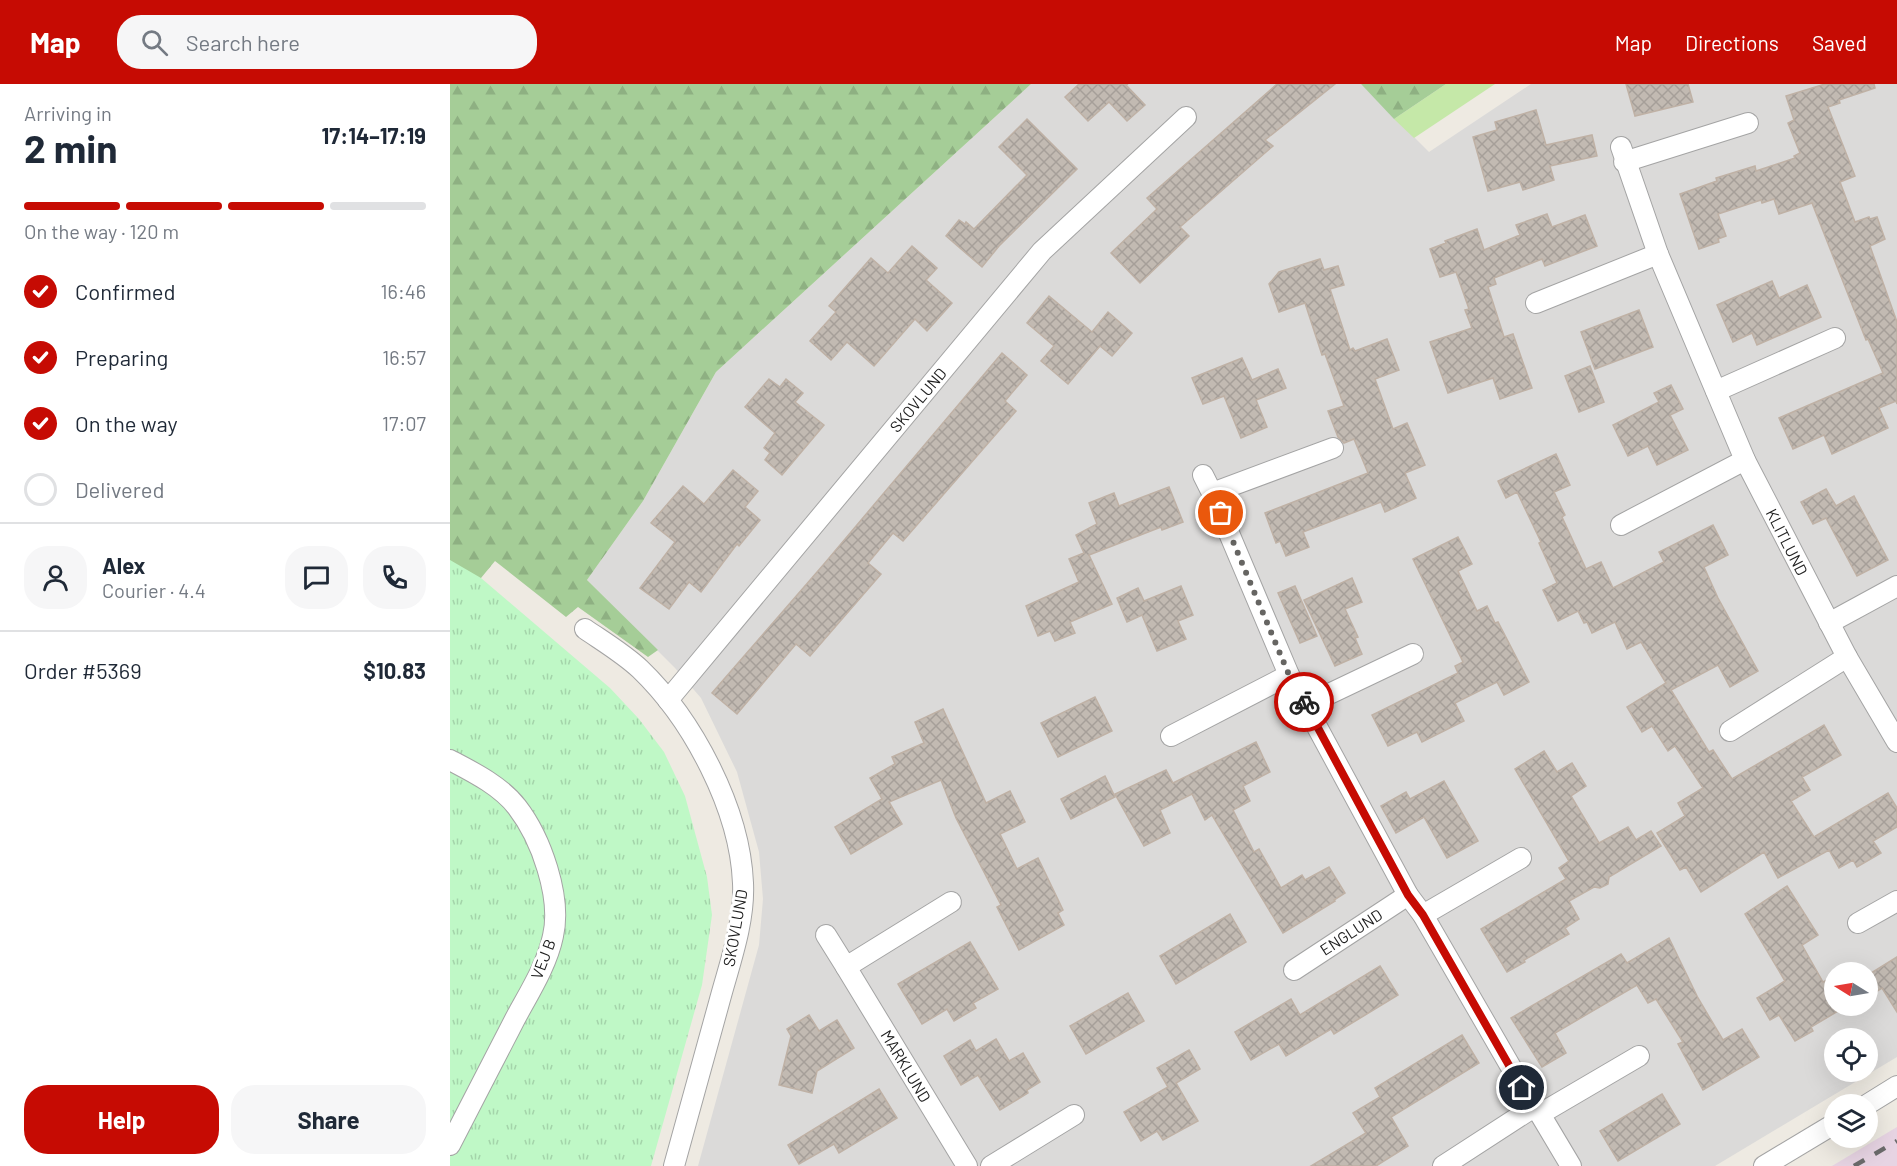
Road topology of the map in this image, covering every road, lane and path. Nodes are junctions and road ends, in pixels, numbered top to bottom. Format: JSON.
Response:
{"nodes":[{"id":1,"x":1186,"y":117,"type":"dead end"},
{"id":2,"x":1748,"y":123,"type":"dead end"},
{"id":3,"x":1658,"y":254,"type":"junction"},
{"id":4,"x":1536,"y":303,"type":"dead end"},
{"id":5,"x":1835,"y":338,"type":"dead end"},
{"id":6,"x":1716,"y":391,"type":"junction"},
{"id":7,"x":1333,"y":448,"type":"dead end"},
{"id":8,"x":1745,"y":460,"type":"junction"},
{"id":9,"x":1203,"y":475,"type":"dead end"},
{"id":10,"x":1212,"y":493,"type":"junction"},
{"id":11,"x":1620,"y":525,"type":"dead end"},
{"id":12,"x":1897,"y":586,"type":"edge"},
{"id":13,"x":1829,"y":623,"type":"junction"},
{"id":14,"x":585,"y":629,"type":"dead end"},
{"id":15,"x":1413,"y":654,"type":"dead end"},
{"id":16,"x":1848,"y":657,"type":"junction"},
{"id":17,"x":1289,"y":675,"type":"junction"},
{"id":18,"x":668,"y":700,"type":"junction"},
{"id":19,"x":1305,"y":705,"type":"junction"},
{"id":20,"x":1730,"y":731,"type":"dead end"},
{"id":21,"x":1171,"y":736,"type":"dead end"},
{"id":22,"x":1897,"y":742,"type":"edge"},
{"id":23,"x":450,"y":760,"type":"edge"},
{"id":24,"x":1521,"y":858,"type":"dead end"},
{"id":25,"x":1408,"y":895,"type":"junction"},
{"id":26,"x":1897,"y":901,"type":"edge"},
{"id":27,"x":951,"y":902,"type":"dead end"},
{"id":28,"x":1423,"y":915,"type":"junction"},
{"id":29,"x":1858,"y":923,"type":"dead end"},
{"id":30,"x":826,"y":935,"type":"dead end"},
{"id":31,"x":846,"y":967,"type":"junction"},
{"id":32,"x":1294,"y":969,"type":"dead end"},
{"id":33,"x":1639,"y":1056,"type":"dead end"},
{"id":34,"x":1897,"y":1086,"type":"edge"},
{"id":35,"x":1878,"y":1098,"type":"edge"},
{"id":36,"x":1537,"y":1111,"type":"junction"},
{"id":37,"x":1074,"y":1115,"type":"dead end"},
{"id":38,"x":1824,"y":1130,"type":"edge"},
{"id":39,"x":450,"y":1145,"type":"edge"},
{"id":40,"x":674,"y":1166,"type":"edge"},
{"id":41,"x":967,"y":1166,"type":"edge"},
{"id":42,"x":991,"y":1166,"type":"edge"},
{"id":43,"x":1443,"y":1166,"type":"edge"},
{"id":44,"x":1571,"y":1166,"type":"edge"},
{"id":45,"x":1764,"y":1166,"type":"edge"}],
"edges":[{"from":1,"to":18,"type":"street","name":"SKOVLUND"},
{"from":2,"to":3,"type":"street","name":"KLITLUND"},
{"from":3,"to":4,"type":"street"},
{"from":3,"to":6,"type":"street","name":"KLITLUND"},
{"from":5,"to":6,"type":"street"},
{"from":6,"to":8,"type":"street","name":"KLITLUND"},
{"from":7,"to":10,"type":"street"},
{"from":8,"to":11,"type":"street"},
{"from":8,"to":13,"type":"street","name":"KLITLUND"},
{"from":9,"to":10,"type":"street"},
{"from":10,"to":17,"type":"street"},
{"from":12,"to":13,"type":"street"},
{"from":13,"to":16,"type":"street","name":"KLITLUND"},
{"from":14,"to":18,"type":"street","name":"SKOVLUND"},
{"from":15,"to":19,"type":"street"},
{"from":16,"to":20,"type":"street"},
{"from":16,"to":22,"type":"street","name":"KLITLUND"},
{"from":17,"to":19,"type":"street"},
{"from":17,"to":21,"type":"street"},
{"from":18,"to":40,"type":"street","name":"SKOVLUND"},
{"from":19,"to":25,"type":"street"},
{"from":23,"to":39,"type":"street","name":"VEJ B"},
{"from":24,"to":28,"type":"street"},
{"from":25,"to":28,"type":"street"},
{"from":25,"to":32,"type":"street","name":"ENGLUND"},
{"from":26,"to":29,"type":"street"},
{"from":27,"to":31,"type":"street"},
{"from":28,"to":36,"type":"street"},
{"from":30,"to":31,"type":"street","name":"MARKLUND"},
{"from":31,"to":41,"type":"street","name":"MARKLUND"},
{"from":33,"to":36,"type":"street"},
{"from":34,"to":35,"type":"street"},
{"from":36,"to":43,"type":"street"},
{"from":36,"to":44,"type":"street"},
{"from":37,"to":42,"type":"street"},
{"from":38,"to":45,"type":"street"}]}
